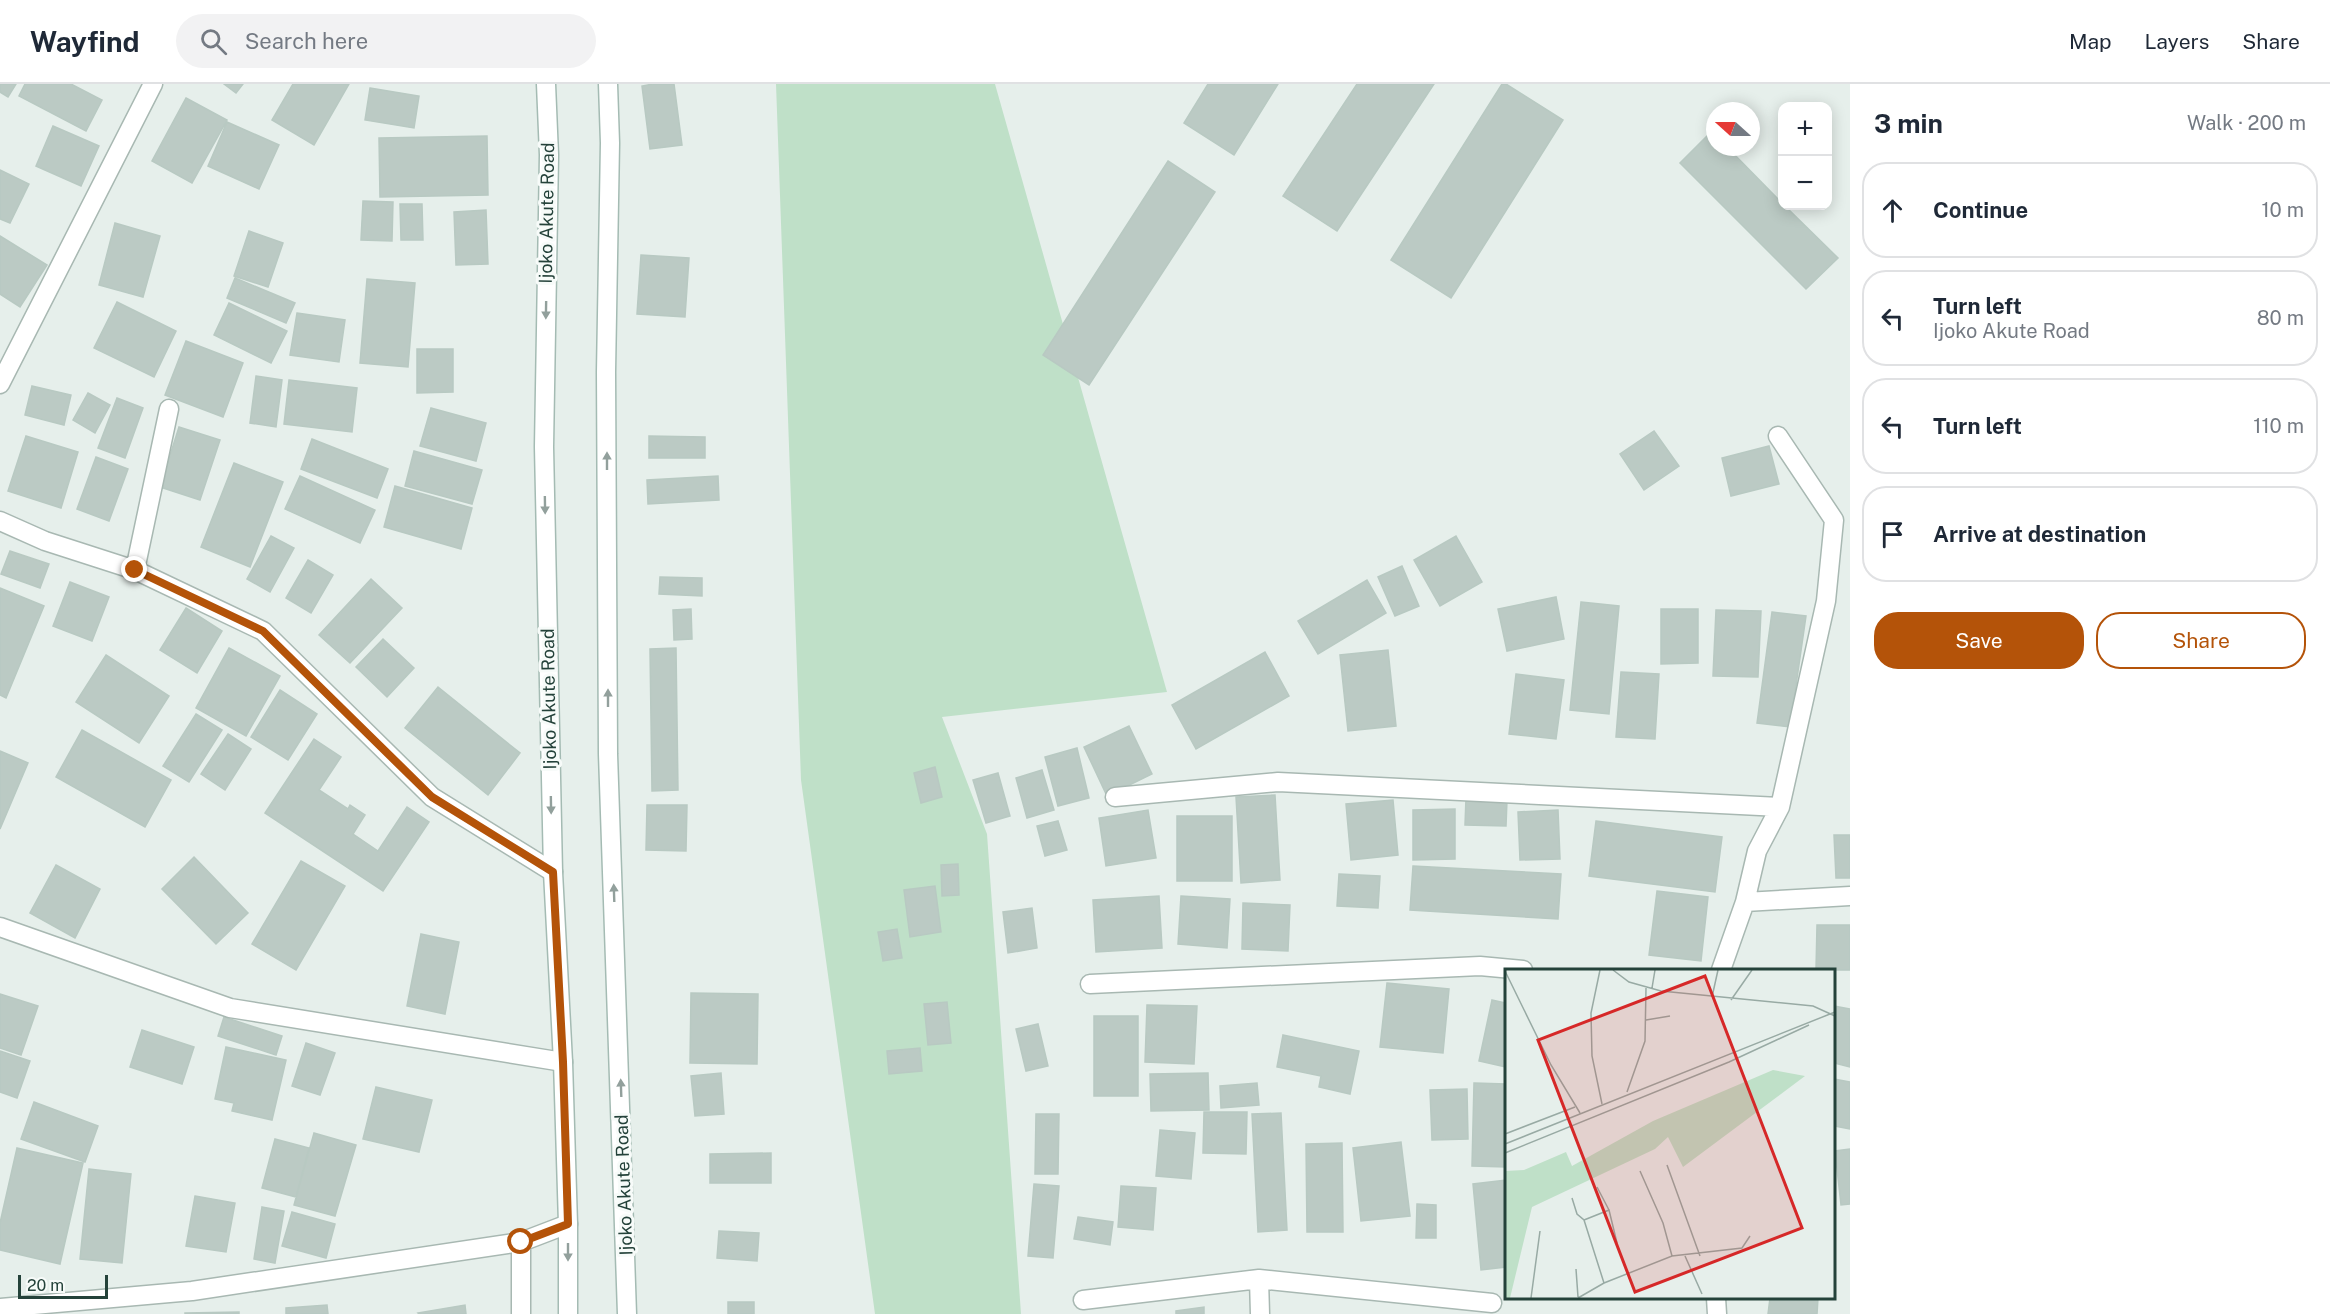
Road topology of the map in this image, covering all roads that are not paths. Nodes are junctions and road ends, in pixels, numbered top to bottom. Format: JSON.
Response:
{"nodes":[{"id":1,"x":546,"y":84,"type":"edge"},
{"id":2,"x":608,"y":84,"type":"edge"},
{"id":3,"x":148,"y":86,"type":"edge"},
{"id":4,"x":0,"y":384,"type":"edge"},
{"id":5,"x":169,"y":409,"type":"dead end"},
{"id":6,"x":1778,"y":436,"type":"dead end"},
{"id":7,"x":0,"y":521,"type":"edge"},
{"id":8,"x":135,"y":570,"type":"junction"},
{"id":9,"x":1115,"y":797,"type":"dead end"},
{"id":10,"x":1780,"y":807,"type":"junction"},
{"id":11,"x":553,"y":872,"type":"junction"},
{"id":12,"x":1850,"y":896,"type":"edge"},
{"id":13,"x":1745,"y":902,"type":"junction"},
{"id":14,"x":0,"y":927,"type":"edge"},
{"id":15,"x":1512,"y":969,"type":"edge"},
{"id":16,"x":1721,"y":969,"type":"edge"},
{"id":17,"x":1090,"y":984,"type":"dead end"},
{"id":18,"x":563,"y":1062,"type":"junction"},
{"id":19,"x":568,"y":1224,"type":"junction"},
{"id":20,"x":521,"y":1242,"type":"junction"},
{"id":21,"x":1259,"y":1279,"type":"junction"},
{"id":22,"x":1716,"y":1299,"type":"edge"},
{"id":23,"x":1083,"y":1300,"type":"dead end"},
{"id":24,"x":1492,"y":1303,"type":"dead end"},
{"id":25,"x":0,"y":1308,"type":"edge"},
{"id":26,"x":521,"y":1314,"type":"edge"},
{"id":27,"x":568,"y":1314,"type":"edge"},
{"id":28,"x":627,"y":1314,"type":"edge"},
{"id":29,"x":1260,"y":1314,"type":"edge"},
{"id":30,"x":1717,"y":1314,"type":"edge"}],
"edges":[{"from":1,"to":11,"type":"street","name":"Ijoko Akute Road","one_way":true},
{"from":28,"to":2,"type":"street","name":"Ijoko Akute Road","one_way":true},
{"from":3,"to":4,"type":"street"},
{"from":5,"to":8,"type":"street"},
{"from":6,"to":10,"type":"street"},
{"from":7,"to":8,"type":"street"},
{"from":8,"to":11,"type":"street"},
{"from":9,"to":10,"type":"street"},
{"from":10,"to":13,"type":"street"},
{"from":11,"to":18,"type":"street","name":"Ijoko Akute Road"},
{"from":12,"to":13,"type":"street"},
{"from":13,"to":16,"type":"street"},
{"from":14,"to":18,"type":"street"},
{"from":15,"to":17,"type":"street"},
{"from":18,"to":19,"type":"street","name":"Ijoko Akute Road"},
{"from":19,"to":20,"type":"street"},
{"from":19,"to":27,"type":"street","name":"Ijoko Akute Road","one_way":true},
{"from":20,"to":25,"type":"street"},
{"from":20,"to":26,"type":"street"},
{"from":21,"to":23,"type":"street"},
{"from":21,"to":24,"type":"street"},
{"from":21,"to":29,"type":"street"},
{"from":22,"to":30,"type":"street"}]}
